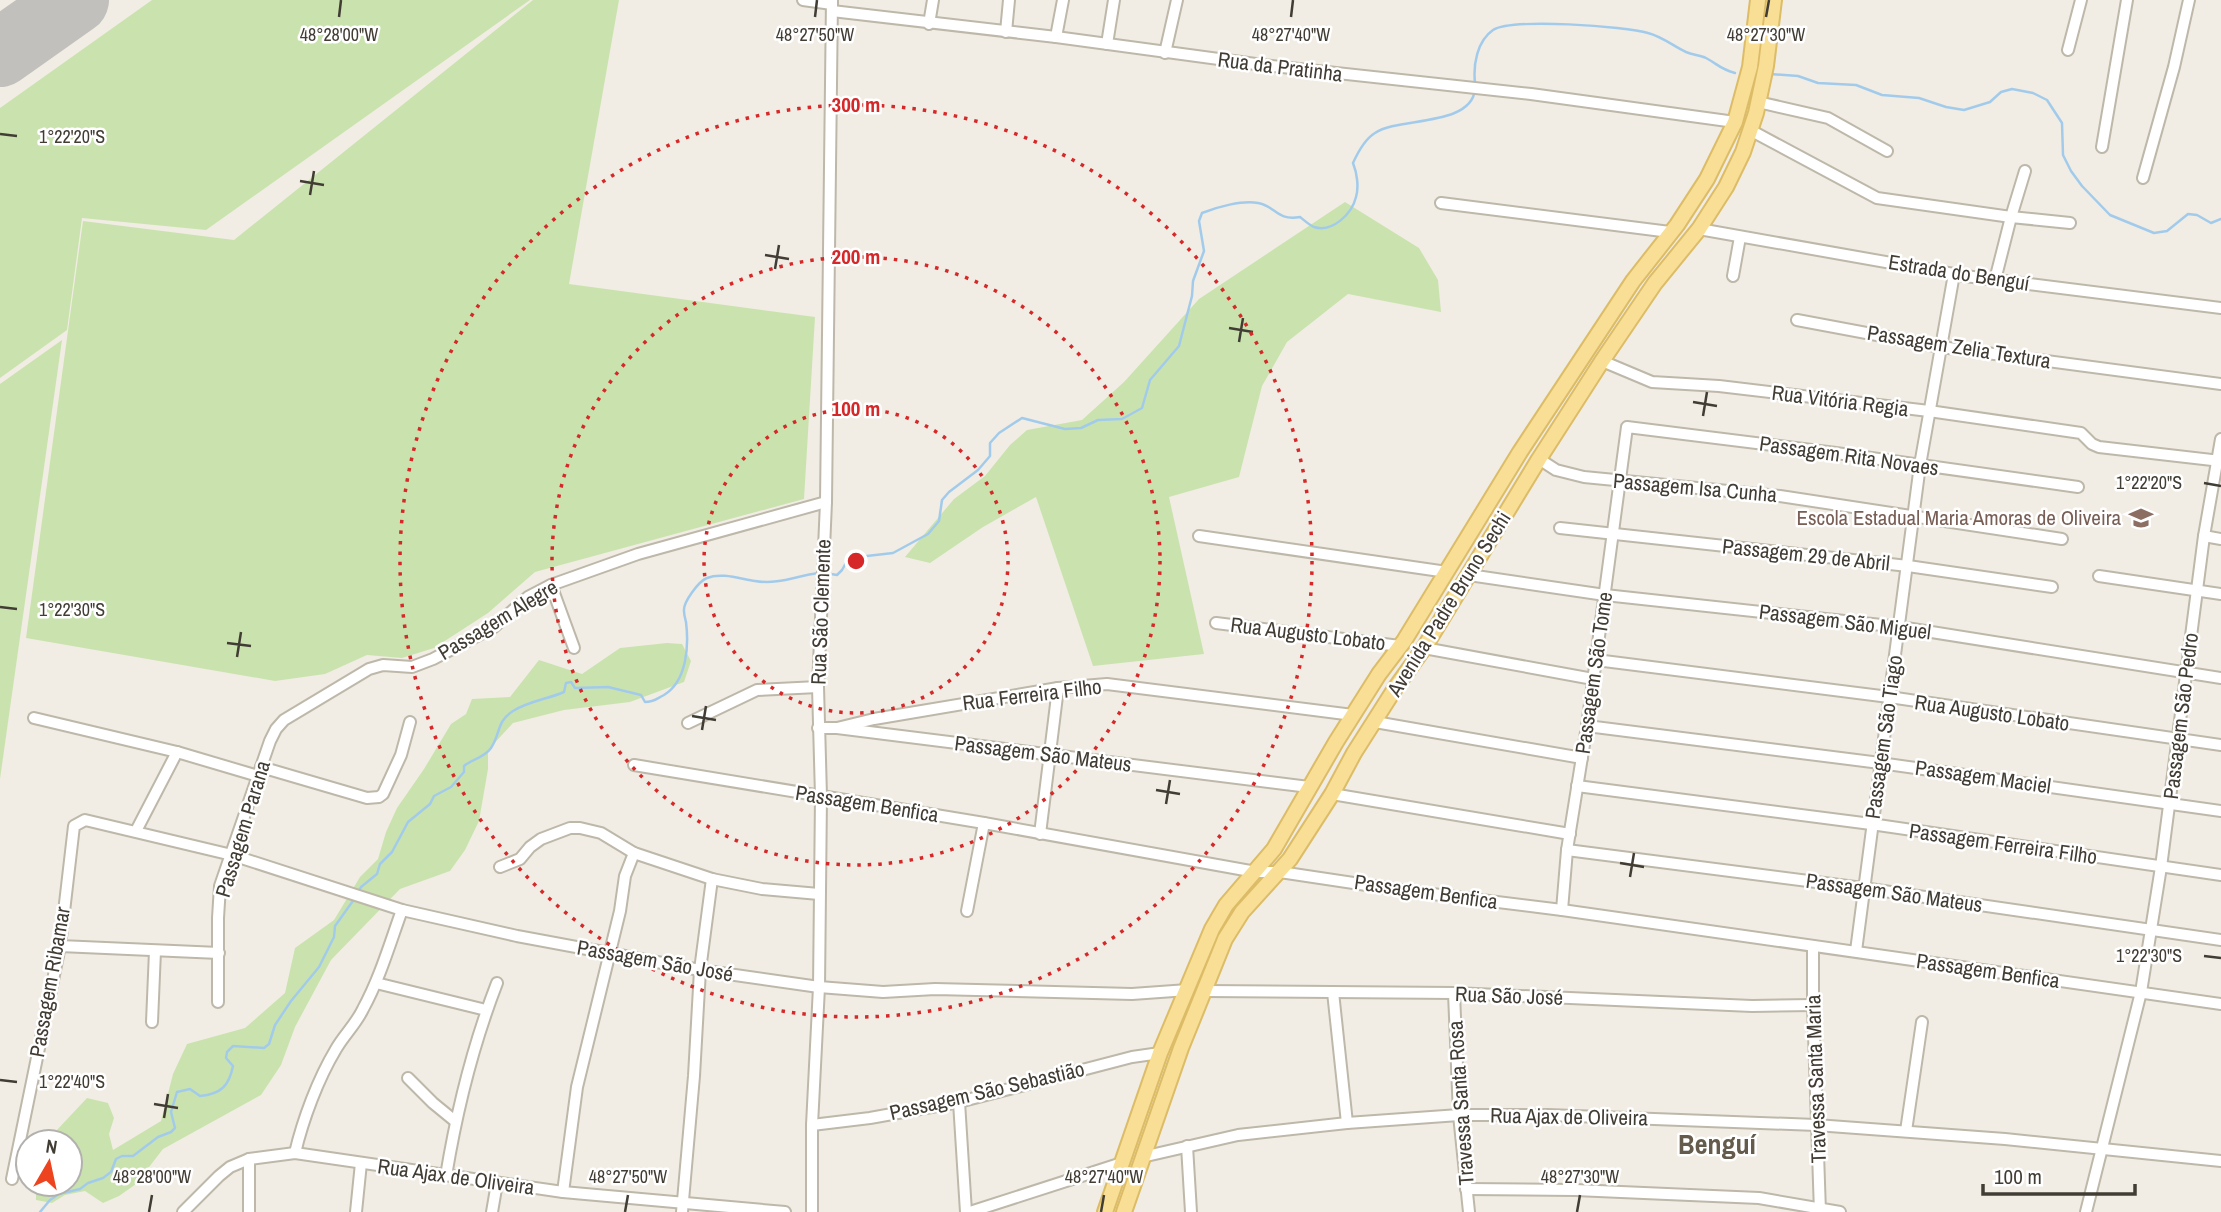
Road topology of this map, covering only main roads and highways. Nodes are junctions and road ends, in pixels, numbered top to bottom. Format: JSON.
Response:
{"nodes":[{"id":1,"x":1758,"y":0,"type":"edge"},
{"id":2,"x":1774,"y":0,"type":"edge"},
{"id":3,"x":1142,"y":1157,"type":"junction"},
{"id":4,"x":1122,"y":1163,"type":"junction"},
{"id":5,"x":1105,"y":1212,"type":"edge"},
{"id":6,"x":1124,"y":1212,"type":"edge"}],
"edges":[{"from":1,"to":4,"type":"main road","name":"Avenida Padre Bruno Sechi"},
{"from":2,"to":3,"type":"main road","name":"Avenida Padre Bruno Sechi"},
{"from":3,"to":4,"type":"main road","name":"Rua Ajax de Oliveira"},
{"from":3,"to":6,"type":"main road","name":"Avenida Padre Bruno Sechi"},
{"from":4,"to":5,"type":"main road","name":"Avenida Padre Bruno Sechi"}]}
